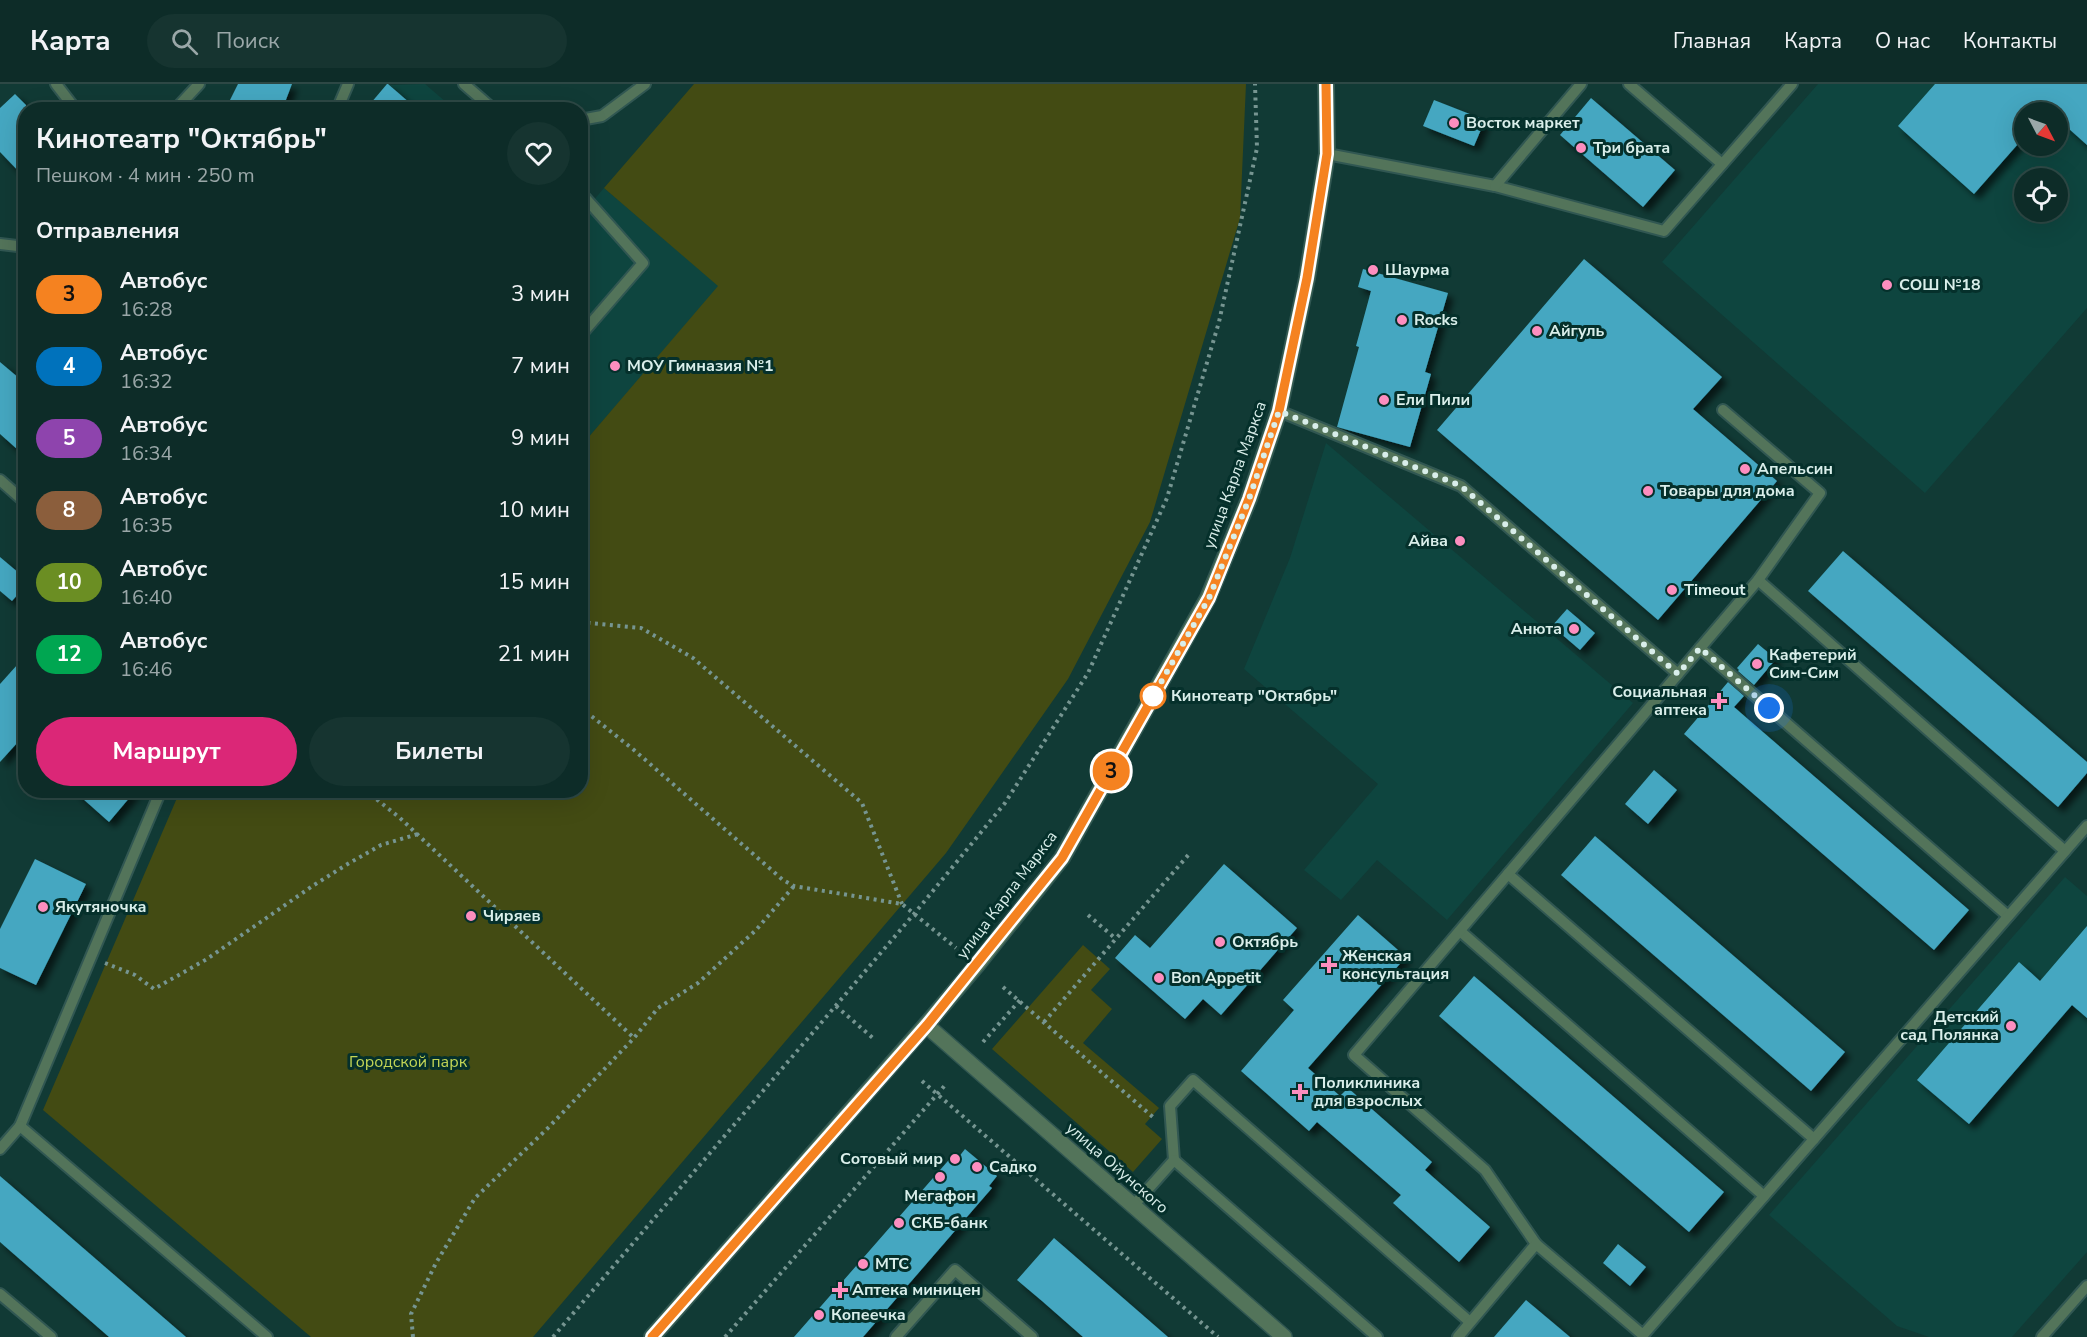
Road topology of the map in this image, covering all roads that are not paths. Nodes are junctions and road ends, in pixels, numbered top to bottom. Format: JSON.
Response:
{"nodes":[{"id":1,"x":56,"y":84,"type":"edge"},
{"id":2,"x":199,"y":84,"type":"edge"},
{"id":3,"x":348,"y":84,"type":"edge"},
{"id":4,"x":464,"y":84,"type":"edge"},
{"id":5,"x":645,"y":84,"type":"edge"},
{"id":6,"x":1326,"y":84,"type":"edge"},
{"id":7,"x":1581,"y":84,"type":"edge"},
{"id":8,"x":1629,"y":84,"type":"edge"},
{"id":9,"x":1792,"y":84,"type":"edge"},
{"id":10,"x":70,"y":102,"type":"edge"},
{"id":11,"x":182,"y":102,"type":"edge"},
{"id":12,"x":340,"y":102,"type":"edge"},
{"id":13,"x":485,"y":102,"type":"edge"},
{"id":14,"x":588,"y":119,"type":"edge"},
{"id":15,"x":1327,"y":154,"type":"junction"},
{"id":16,"x":1722,"y":164,"type":"junction"},
{"id":17,"x":1495,"y":186,"type":"junction"},
{"id":18,"x":588,"y":201,"type":"edge"},
{"id":19,"x":0,"y":244,"type":"edge"},
{"id":20,"x":18,"y":246,"type":"edge"},
{"id":21,"x":588,"y":327,"type":"edge"},
{"id":22,"x":1723,"y":410,"type":"dead end"},
{"id":23,"x":1279,"y":411,"type":"junction"},
{"id":24,"x":0,"y":480,"type":"edge"},
{"id":25,"x":18,"y":495,"type":"edge"},
{"id":26,"x":1758,"y":580,"type":"junction"},
{"id":27,"x":1700,"y":648,"type":"junction"},
{"id":28,"x":1678,"y":674,"type":"junction"},
{"id":29,"x":158,"y":798,"type":"edge"},
{"id":30,"x":2087,"y":826,"type":"edge"},
{"id":31,"x":2065,"y":851,"type":"junction"},
{"id":32,"x":1508,"y":874,"type":"junction"},
{"id":33,"x":2008,"y":916,"type":"junction"},
{"id":34,"x":1460,"y":931,"type":"junction"},
{"id":35,"x":927,"y":1025,"type":"junction"},
{"id":36,"x":20,"y":1126,"type":"junction"},
{"id":37,"x":1814,"y":1139,"type":"junction"},
{"id":38,"x":0,"y":1149,"type":"edge"},
{"id":39,"x":1173,"y":1160,"type":"junction"},
{"id":40,"x":1764,"y":1196,"type":"junction"},
{"id":41,"x":1133,"y":1206,"type":"junction"},
{"id":42,"x":1536,"y":1244,"type":"junction"},
{"id":43,"x":2087,"y":1286,"type":"edge"},
{"id":44,"x":0,"y":1294,"type":"edge"},
{"id":45,"x":1470,"y":1322,"type":"junction"},
{"id":46,"x":1644,"y":1336,"type":"edge"},
{"id":47,"x":51,"y":1337,"type":"edge"},
{"id":48,"x":267,"y":1337,"type":"edge"},
{"id":49,"x":652,"y":1337,"type":"edge"},
{"id":50,"x":896,"y":1337,"type":"edge"},
{"id":51,"x":1032,"y":1337,"type":"edge"},
{"id":52,"x":1284,"y":1337,"type":"edge"},
{"id":53,"x":1377,"y":1337,"type":"edge"},
{"id":54,"x":1458,"y":1337,"type":"edge"},
{"id":55,"x":2042,"y":1337,"type":"edge"}],
"edges":[{"from":1,"to":10,"type":"lane"},
{"from":2,"to":11,"type":"lane"},
{"from":3,"to":12,"type":"lane"},
{"from":4,"to":13,"type":"lane"},
{"from":5,"to":14,"type":"lane"},
{"from":6,"to":15,"type":"street","name":"улица Карла Маркса"},
{"from":7,"to":17,"type":"lane"},
{"from":8,"to":16,"type":"lane"},
{"from":9,"to":16,"type":"lane"},
{"from":15,"to":17,"type":"lane"},
{"from":15,"to":23,"type":"street","name":"улица Карла Маркса"},
{"from":16,"to":17,"type":"lane"},
{"from":18,"to":21,"type":"lane"},
{"from":19,"to":20,"type":"lane"},
{"from":22,"to":26,"type":"lane"},
{"from":23,"to":28,"type":"lane"},
{"from":23,"to":35,"type":"street","name":"улица Карла Маркса"},
{"from":24,"to":25,"type":"lane"},
{"from":26,"to":27,"type":"lane"},
{"from":26,"to":31,"type":"lane"},
{"from":27,"to":28,"type":"lane"},
{"from":27,"to":33,"type":"lane"},
{"from":28,"to":32,"type":"lane"},
{"from":29,"to":36,"type":"lane"},
{"from":30,"to":31,"type":"lane"},
{"from":31,"to":33,"type":"lane"},
{"from":32,"to":34,"type":"lane"},
{"from":32,"to":37,"type":"lane"},
{"from":33,"to":37,"type":"lane"},
{"from":34,"to":40,"type":"lane"},
{"from":34,"to":42,"type":"lane"},
{"from":35,"to":41,"type":"street","name":"улица Ойунского"},
{"from":35,"to":49,"type":"street","name":"улица Карла Маркса"},
{"from":36,"to":38,"type":"lane"},
{"from":36,"to":48,"type":"lane"},
{"from":37,"to":40,"type":"lane"},
{"from":39,"to":41,"type":"lane"},
{"from":39,"to":45,"type":"lane"},
{"from":39,"to":53,"type":"lane"},
{"from":40,"to":46,"type":"lane"},
{"from":41,"to":52,"type":"street","name":"улица Ойунского"},
{"from":42,"to":45,"type":"lane"},
{"from":42,"to":46,"type":"lane"},
{"from":43,"to":55,"type":"lane"},
{"from":44,"to":47,"type":"lane"},
{"from":45,"to":54,"type":"lane"},
{"from":50,"to":51,"type":"lane"}]}
